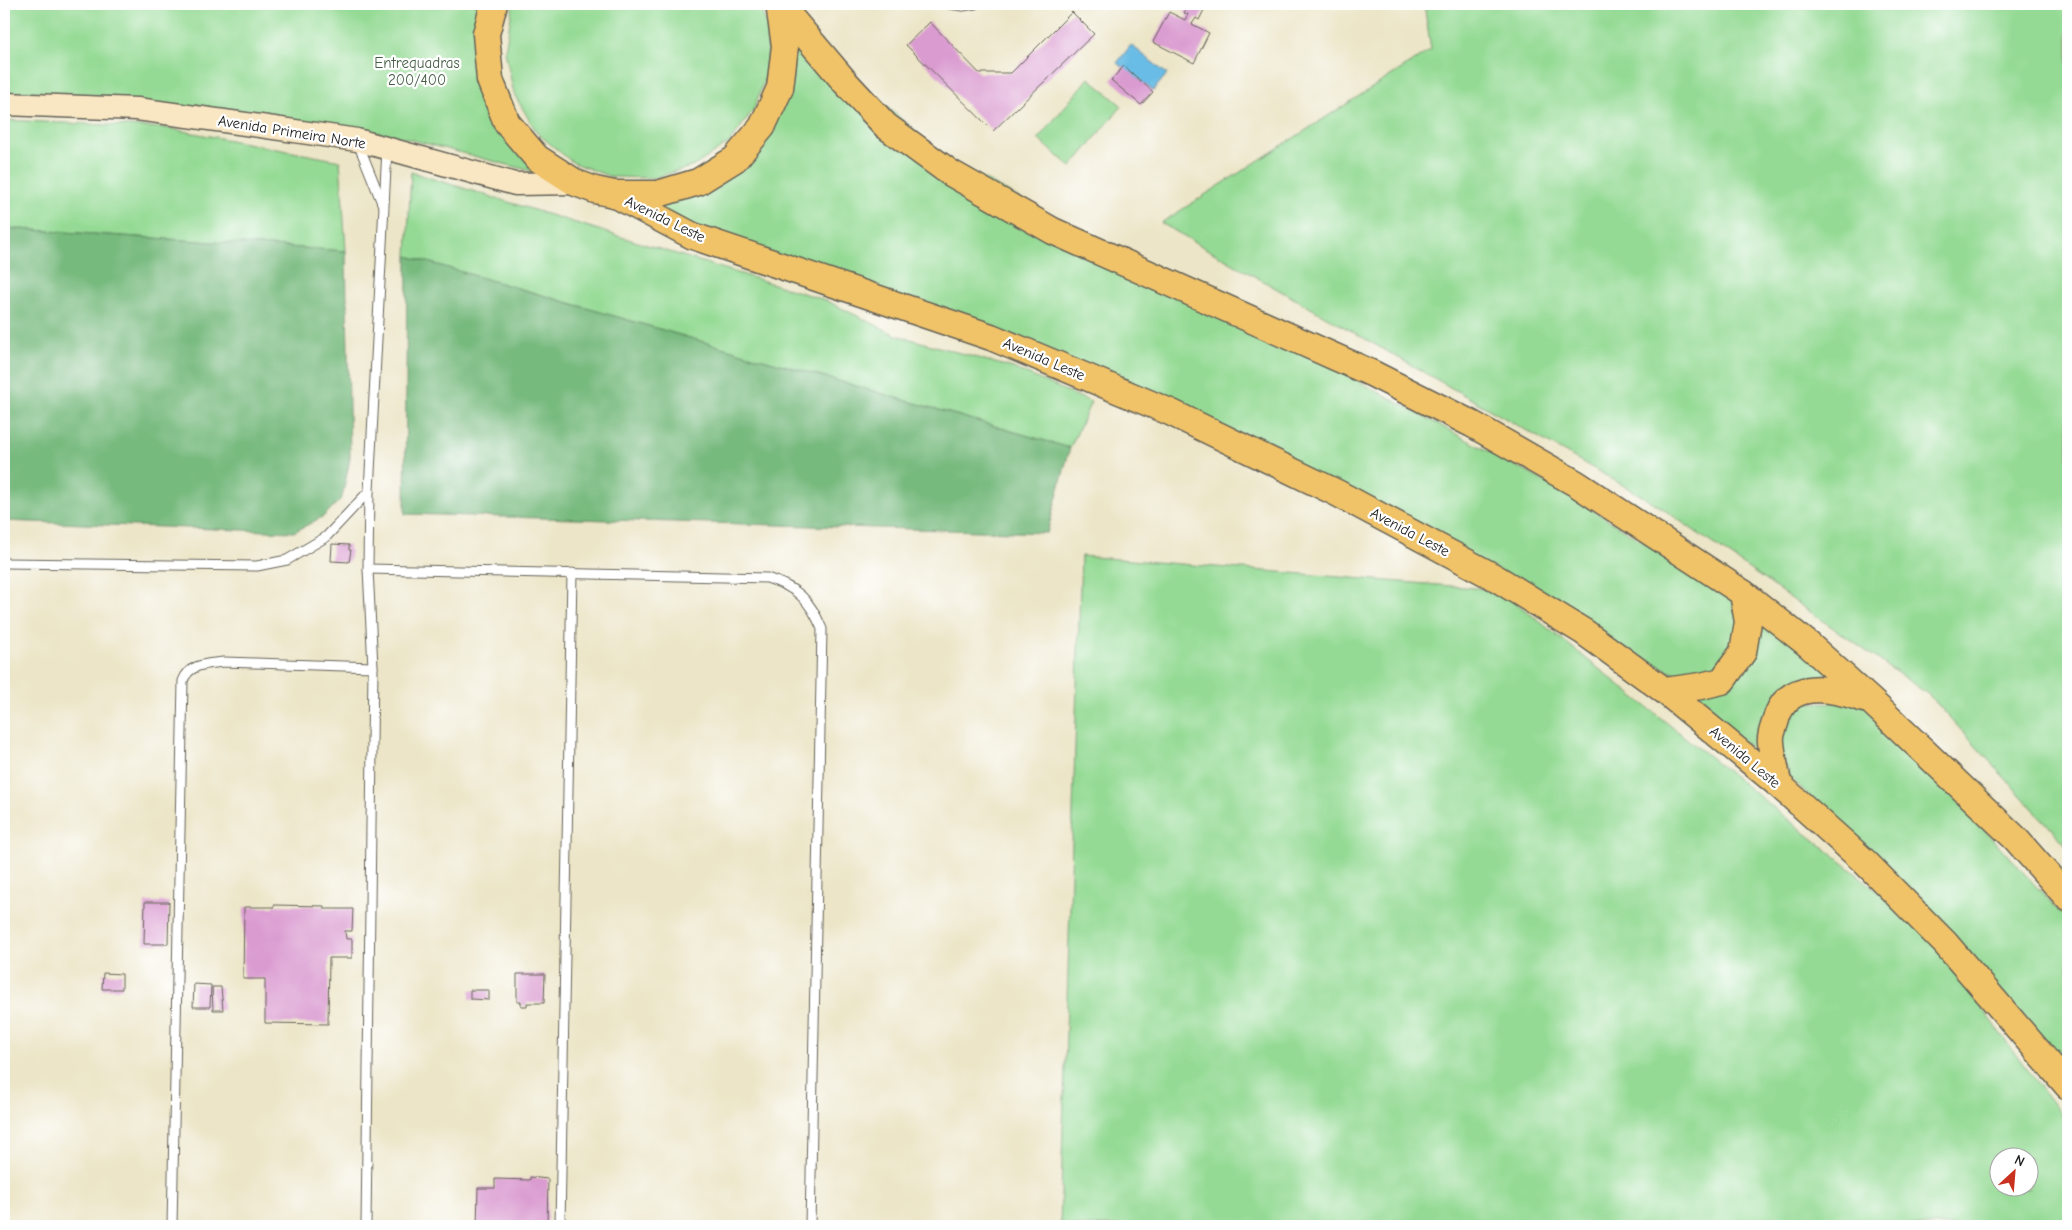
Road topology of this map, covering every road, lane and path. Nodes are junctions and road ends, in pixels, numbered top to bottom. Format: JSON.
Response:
{"nodes":[{"id":1,"x":494,"y":4,"type":"edge"},
{"id":2,"x":779,"y":4,"type":"edge"},
{"id":3,"x":949,"y":4,"type":"edge"},
{"id":4,"x":975,"y":4,"type":"edge"},
{"id":5,"x":5,"y":103,"type":"edge"},
{"id":6,"x":357,"y":140,"type":"junction"},
{"id":7,"x":387,"y":148,"type":"junction"},
{"id":8,"x":576,"y":183,"type":"junction"},
{"id":9,"x":614,"y":194,"type":"junction"},
{"id":10,"x":383,"y":206,"type":"junction"},
{"id":11,"x":369,"y":491,"type":"junction"},
{"id":12,"x":4,"y":563,"type":"edge"},
{"id":13,"x":368,"y":569,"type":"junction"},
{"id":14,"x":572,"y":573,"type":"junction"},
{"id":15,"x":1743,"y":593,"type":"junction"},
{"id":16,"x":373,"y":666,"type":"junction"},
{"id":17,"x":1665,"y":691,"type":"junction"},
{"id":18,"x":1872,"y":702,"type":"junction"},
{"id":19,"x":1778,"y":784,"type":"junction"},
{"id":20,"x":2068,"y":898,"type":"edge"},
{"id":21,"x":2068,"y":1086,"type":"edge"},
{"id":22,"x":172,"y":1226,"type":"edge"},
{"id":23,"x":366,"y":1226,"type":"edge"},
{"id":24,"x":560,"y":1226,"type":"edge"},
{"id":25,"x":810,"y":1226,"type":"edge"}],
"edges":[{"from":1,"to":8,"type":"main road"},
{"from":2,"to":9,"type":"main road"},
{"from":2,"to":15,"type":"main road"},
{"from":3,"to":4,"type":"lane"},
{"from":5,"to":6,"type":"main road","name":"Avenida Primeira Norte"},
{"from":6,"to":7,"type":"main road","name":"Avenida Primeira Norte"},
{"from":6,"to":10,"type":"lane"},
{"from":7,"to":8,"type":"main road","name":"Avenida Primeira Norte"},
{"from":7,"to":10,"type":"lane"},
{"from":8,"to":9,"type":"main road"},
{"from":9,"to":17,"type":"main road","name":"Avenida Leste"},
{"from":10,"to":11,"type":"lane"},
{"from":11,"to":12,"type":"lane"},
{"from":11,"to":13,"type":"lane"},
{"from":13,"to":14,"type":"lane"},
{"from":13,"to":16,"type":"lane"},
{"from":14,"to":24,"type":"lane"},
{"from":14,"to":25,"type":"lane"},
{"from":15,"to":17,"type":"main road"},
{"from":15,"to":18,"type":"main road"},
{"from":16,"to":22,"type":"lane"},
{"from":16,"to":23,"type":"lane"},
{"from":17,"to":19,"type":"main road","name":"Avenida Leste"},
{"from":18,"to":19,"type":"main road"},
{"from":18,"to":20,"type":"main road"},
{"from":19,"to":21,"type":"main road","name":"Avenida Leste"}]}
